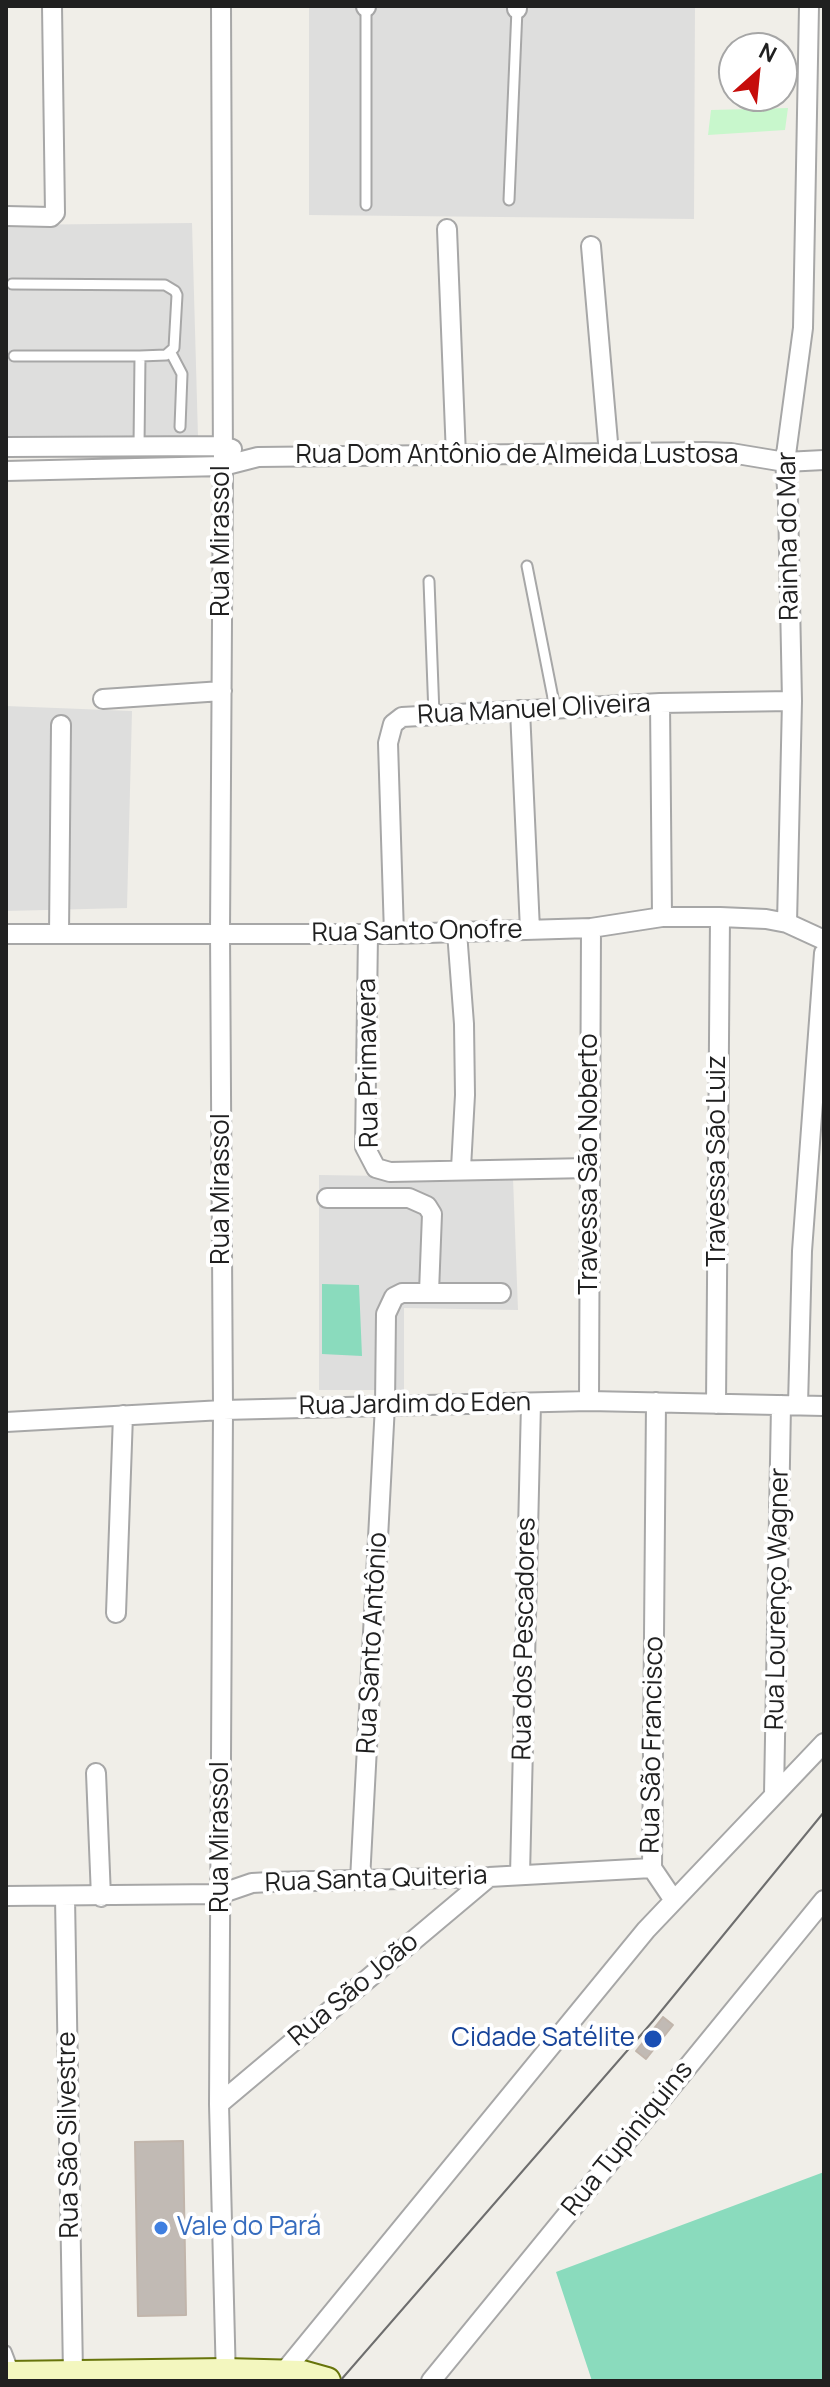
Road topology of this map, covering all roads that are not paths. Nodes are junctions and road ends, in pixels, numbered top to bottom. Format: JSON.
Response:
{"nodes":[{"id":1,"x":52,"y":6,"type":"edge"},
{"id":2,"x":221,"y":6,"type":"edge"},
{"id":3,"x":809,"y":6,"type":"edge"},
{"id":4,"x":366,"y":7,"type":"edge"},
{"id":5,"x":517,"y":7,"type":"edge"},
{"id":6,"x":509,"y":200,"type":"dead end"},
{"id":7,"x":366,"y":205,"type":"dead end"},
{"id":8,"x":6,"y":216,"type":"edge"},
{"id":9,"x":447,"y":229,"type":"dead end"},
{"id":10,"x":591,"y":246,"type":"dead end"},
{"id":11,"x":12,"y":284,"type":"dead end"},
{"id":12,"x":171,"y":353,"type":"junction"},
{"id":13,"x":14,"y":356,"type":"dead end"},
{"id":14,"x":140,"y":356,"type":"junction"},
{"id":15,"x":180,"y":427,"type":"dead end"},
{"id":16,"x":139,"y":446,"type":"junction"},
{"id":17,"x":223,"y":446,"type":"junction"},
{"id":18,"x":6,"y":447,"type":"edge"},
{"id":19,"x":609,"y":454,"type":"junction"},
{"id":20,"x":456,"y":456,"type":"junction"},
{"id":21,"x":258,"y":457,"type":"junction"},
{"id":22,"x":824,"y":460,"type":"edge"},
{"id":23,"x":785,"y":462,"type":"junction"},
{"id":24,"x":223,"y":466,"type":"junction"},
{"id":25,"x":6,"y":471,"type":"edge"},
{"id":26,"x":527,"y":566,"type":"dead end"},
{"id":27,"x":429,"y":581,"type":"dead end"},
{"id":28,"x":222,"y":691,"type":"junction"},
{"id":29,"x":103,"y":699,"type":"dead end"},
{"id":30,"x":792,"y":701,"type":"junction"},
{"id":31,"x":660,"y":703,"type":"junction"},
{"id":32,"x":555,"y":708,"type":"junction"},
{"id":33,"x":520,"y":710,"type":"junction"},
{"id":34,"x":434,"y":715,"type":"junction"},
{"id":35,"x":61,"y":725,"type":"dead end"},
{"id":36,"x":662,"y":917,"type":"junction"},
{"id":37,"x":720,"y":917,"type":"junction"},
{"id":38,"x":787,"y":923,"type":"junction"},
{"id":39,"x":591,"y":928,"type":"junction"},
{"id":40,"x":530,"y":930,"type":"junction"},
{"id":41,"x":457,"y":932,"type":"junction"},
{"id":42,"x":220,"y":933,"type":"junction"},
{"id":43,"x":6,"y":934,"type":"edge"},
{"id":44,"x":59,"y":934,"type":"junction"},
{"id":45,"x":368,"y":934,"type":"junction"},
{"id":46,"x":394,"y":934,"type":"junction"},
{"id":47,"x":824,"y":940,"type":"edge"},
{"id":48,"x":824,"y":953,"type":"edge"},
{"id":49,"x":461,"y":1168,"type":"junction"},
{"id":50,"x":589,"y":1168,"type":"junction"},
{"id":51,"x":327,"y":1198,"type":"dead end"},
{"id":52,"x":429,"y":1292,"type":"junction"},
{"id":53,"x":501,"y":1293,"type":"dead end"},
{"id":54,"x":589,"y":1401,"type":"junction"},
{"id":55,"x":656,"y":1402,"type":"junction"},
{"id":56,"x":531,"y":1403,"type":"junction"},
{"id":57,"x":716,"y":1404,"type":"junction"},
{"id":58,"x":385,"y":1405,"type":"junction"},
{"id":59,"x":790,"y":1405,"type":"junction"},
{"id":60,"x":824,"y":1406,"type":"edge"},
{"id":61,"x":223,"y":1410,"type":"junction"},
{"id":62,"x":123,"y":1415,"type":"junction"},
{"id":63,"x":6,"y":1422,"type":"edge"},
{"id":64,"x":116,"y":1613,"type":"dead end"},
{"id":65,"x":824,"y":1743,"type":"edge"},
{"id":66,"x":96,"y":1773,"type":"dead end"},
{"id":67,"x":774,"y":1794,"type":"junction"},
{"id":68,"x":652,"y":1868,"type":"junction"},
{"id":69,"x":520,"y":1875,"type":"junction"},
{"id":70,"x":489,"y":1877,"type":"junction"},
{"id":71,"x":360,"y":1880,"type":"junction"},
{"id":72,"x":220,"y":1894,"type":"junction"},
{"id":73,"x":6,"y":1896,"type":"edge"},
{"id":74,"x":65,"y":1897,"type":"junction"},
{"id":75,"x":101,"y":1897,"type":"junction"},
{"id":76,"x":673,"y":1899,"type":"junction"},
{"id":77,"x":824,"y":1900,"type":"edge"},
{"id":78,"x":219,"y":2104,"type":"junction"},
{"id":79,"x":9,"y":2367,"type":"edge"},
{"id":80,"x":283,"y":2373,"type":"junction"},
{"id":81,"x":73,"y":2374,"type":"junction"},
{"id":82,"x":226,"y":2377,"type":"edge"},
{"id":83,"x":427,"y":2380,"type":"edge"},
{"id":84,"x":327,"y":2381,"type":"edge"}],
"edges":[{"from":1,"to":8,"type":"street"},
{"from":2,"to":17,"type":"street","name":"Rua Mirassol"},
{"from":3,"to":23,"type":"street","name":"Rainha do Mar"},
{"from":4,"to":7,"type":"lane"},
{"from":5,"to":6,"type":"lane"},
{"from":9,"to":20,"type":"street"},
{"from":10,"to":19,"type":"street"},
{"from":11,"to":12,"type":"lane"},
{"from":12,"to":14,"type":"lane"},
{"from":12,"to":15,"type":"lane"},
{"from":13,"to":14,"type":"lane"},
{"from":14,"to":16,"type":"lane"},
{"from":16,"to":17,"type":"street","name":"Rua Dom Antônio de Almeida Lustosa"},
{"from":16,"to":18,"type":"street","name":"Rua Dom Antônio de Almeida Lustosa"},
{"from":17,"to":21,"type":"street","name":"Rua Dom Antônio de Almeida Lustosa"},
{"from":17,"to":24,"type":"street","name":"Rua Mirassol"},
{"from":19,"to":20,"type":"street","name":"Rua Dom Antônio de Almeida Lustosa"},
{"from":19,"to":23,"type":"street","name":"Rua Dom Antônio de Almeida Lustosa"},
{"from":20,"to":21,"type":"street","name":"Rua Dom Antônio de Almeida Lustosa"},
{"from":21,"to":24,"type":"street","name":"Rua Dom Antônio de Almeida Lustosa"},
{"from":22,"to":23,"type":"street","name":"Rua Dom Antônio de Almeida Lustosa"},
{"from":23,"to":30,"type":"street","name":"Rainha do Mar"},
{"from":24,"to":25,"type":"street","name":"Rua Dom Antônio de Almeida Lustosa"},
{"from":24,"to":28,"type":"street","name":"Rua Mirassol"},
{"from":26,"to":32,"type":"lane"},
{"from":27,"to":34,"type":"lane"},
{"from":28,"to":29,"type":"street"},
{"from":28,"to":42,"type":"street","name":"Rua Mirassol"},
{"from":30,"to":31,"type":"street","name":"Rua Manuel Oliveira"},
{"from":30,"to":38,"type":"street","name":"Rainha do Mar"},
{"from":31,"to":32,"type":"street","name":"Rua Manuel Oliveira"},
{"from":31,"to":36,"type":"street"},
{"from":32,"to":33,"type":"street","name":"Rua Manuel Oliveira"},
{"from":33,"to":34,"type":"street","name":"Rua Manuel Oliveira"},
{"from":33,"to":40,"type":"street"},
{"from":34,"to":46,"type":"street","name":"Rua Manuel Oliveira"},
{"from":35,"to":44,"type":"street"},
{"from":36,"to":37,"type":"street","name":"Rua Santo Onofre"},
{"from":36,"to":39,"type":"street","name":"Rua Santo Onofre"},
{"from":37,"to":38,"type":"street","name":"Rua Santo Onofre"},
{"from":37,"to":57,"type":"street","name":"Travessa São Luiz"},
{"from":38,"to":47,"type":"street","name":"Rua Santo Onofre"},
{"from":39,"to":40,"type":"street","name":"Rua Santo Onofre"},
{"from":39,"to":50,"type":"street","name":"Travessa São Noberto"},
{"from":40,"to":41,"type":"street","name":"Rua Santo Onofre"},
{"from":41,"to":46,"type":"street","name":"Rua Santo Onofre"},
{"from":41,"to":49,"type":"street"},
{"from":42,"to":44,"type":"street","name":"Rua Santo Onofre"},
{"from":42,"to":45,"type":"street","name":"Rua Santo Onofre"},
{"from":42,"to":61,"type":"street","name":"Rua Mirassol"},
{"from":43,"to":44,"type":"street","name":"Rua Santo Onofre"},
{"from":45,"to":46,"type":"street","name":"Rua Santo Onofre"},
{"from":45,"to":49,"type":"street","name":"Rua Primavera"},
{"from":48,"to":59,"type":"street","name":"Rua Lourenço Wagner"},
{"from":49,"to":50,"type":"street","name":"Rua Primavera"},
{"from":50,"to":54,"type":"street","name":"Travessa São Noberto"},
{"from":51,"to":52,"type":"street"},
{"from":52,"to":53,"type":"street","name":"Rua Santo Antônio"},
{"from":52,"to":58,"type":"street","name":"Rua Santo Antônio"},
{"from":54,"to":55,"type":"street","name":"Rua Jardim do Eden"},
{"from":54,"to":56,"type":"street","name":"Rua Jardim do Eden"},
{"from":55,"to":57,"type":"street","name":"Rua Jardim do Eden"},
{"from":55,"to":68,"type":"street","name":"Rua São Francisco"},
{"from":56,"to":58,"type":"street","name":"Rua Jardim do Eden"},
{"from":56,"to":69,"type":"street","name":"Rua dos Pescadores"},
{"from":57,"to":59,"type":"street","name":"Rua Jardim do Eden"},
{"from":58,"to":61,"type":"street","name":"Rua Jardim do Eden"},
{"from":58,"to":71,"type":"street","name":"Rua Santo Antônio"},
{"from":59,"to":60,"type":"street","name":"Rua Jardim do Eden"},
{"from":59,"to":67,"type":"street","name":"Rua Lourenço Wagner"},
{"from":61,"to":62,"type":"street","name":"Rua Jardim do Eden"},
{"from":61,"to":72,"type":"street","name":"Rua Mirassol"},
{"from":62,"to":63,"type":"street","name":"Rua Jardim do Eden"},
{"from":62,"to":64,"type":"street"},
{"from":65,"to":67,"type":"street"},
{"from":66,"to":75,"type":"street"},
{"from":67,"to":76,"type":"street"},
{"from":68,"to":69,"type":"street","name":"Rua Santa Quiteria"},
{"from":68,"to":76,"type":"street","name":"Rua São Francisco"},
{"from":69,"to":70,"type":"street","name":"Rua Santa Quiteria"},
{"from":70,"to":71,"type":"street","name":"Rua Santa Quiteria"},
{"from":70,"to":78,"type":"street","name":"Rua São João"},
{"from":71,"to":72,"type":"street","name":"Rua Santa Quiteria"},
{"from":72,"to":75,"type":"street","name":"Rua Santa Quiteria"},
{"from":72,"to":78,"type":"street","name":"Rua Mirassol"},
{"from":73,"to":74,"type":"street","name":"Rua Santa Quiteria"},
{"from":74,"to":75,"type":"street","name":"Rua Santa Quiteria"},
{"from":74,"to":81,"type":"street","name":"Rua São Silvestre"},
{"from":76,"to":80,"type":"street"},
{"from":77,"to":83,"type":"street","name":"Rua Tupiniquins"},
{"from":78,"to":82,"type":"street","name":"Rua Mirassol"},
{"from":79,"to":81,"type":"main road"},
{"from":80,"to":82,"type":"main road"},
{"from":80,"to":84,"type":"main road"},
{"from":81,"to":82,"type":"main road"}]}
